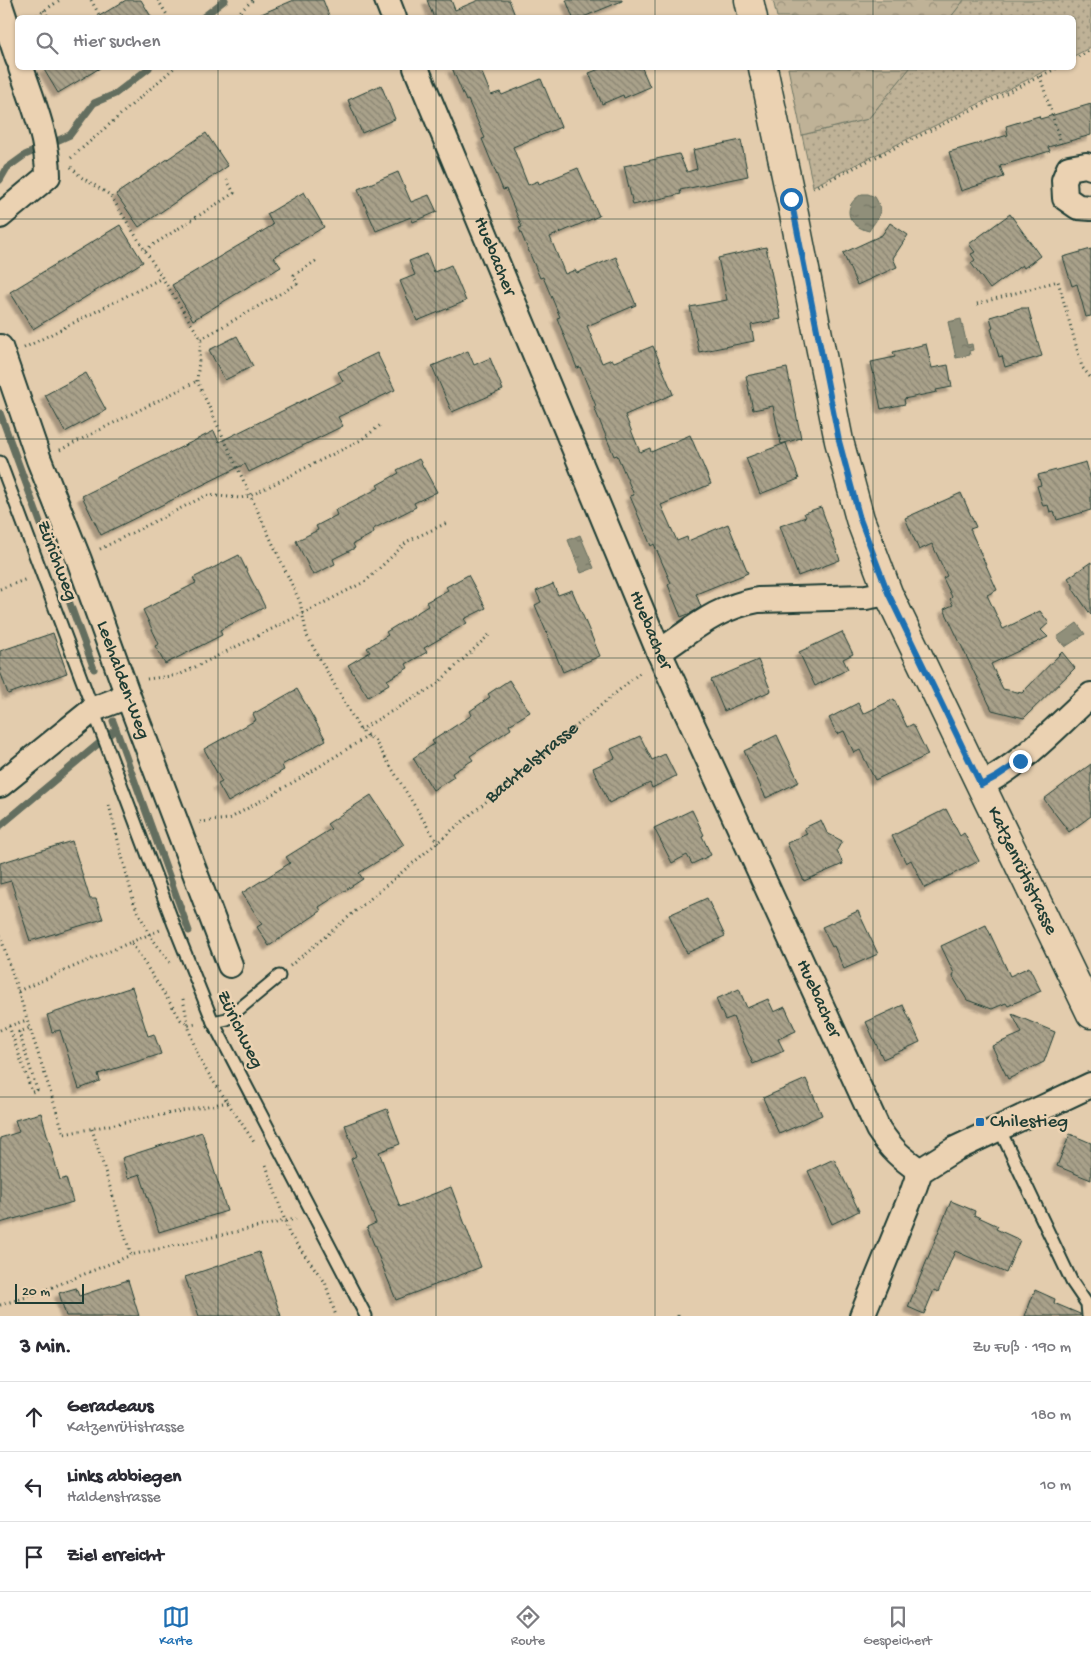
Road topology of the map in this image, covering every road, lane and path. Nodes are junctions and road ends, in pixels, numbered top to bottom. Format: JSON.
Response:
{"nodes":[{"id":1,"x":60,"y":0,"type":"edge"},
{"id":2,"x":91,"y":0,"type":"edge"},
{"id":3,"x":158,"y":0,"type":"edge"},
{"id":4,"x":253,"y":0,"type":"edge"},
{"id":5,"x":387,"y":0,"type":"edge"},
{"id":6,"x":749,"y":0,"type":"edge"},
{"id":7,"x":0,"y":5,"type":"edge"},
{"id":8,"x":44,"y":10,"type":"junction"},
{"id":9,"x":37,"y":15,"type":"edge"},
{"id":10,"x":46,"y":15,"type":"edge"},
{"id":11,"x":99,"y":15,"type":"edge"},
{"id":12,"x":167,"y":15,"type":"dead end"},
{"id":13,"x":236,"y":15,"type":"edge"},
{"id":14,"x":393,"y":15,"type":"edge"},
{"id":15,"x":752,"y":15,"type":"edge"},
{"id":16,"x":15,"y":50,"type":"edge"},
{"id":17,"x":1091,"y":50,"type":"edge"},
{"id":18,"x":1076,"y":58,"type":"edge"},
{"id":19,"x":22,"y":70,"type":"edge"},
{"id":20,"x":172,"y":70,"type":"edge"},
{"id":21,"x":417,"y":70,"type":"edge"},
{"id":22,"x":763,"y":70,"type":"edge"},
{"id":23,"x":1052,"y":70,"type":"edge"},
{"id":24,"x":1040,"y":76,"type":"junction"},
{"id":25,"x":54,"y":167,"type":"junction"},
{"id":26,"x":1080,"y":167,"type":"edge"},
{"id":27,"x":227,"y":180,"type":"dead end"},
{"id":28,"x":791,"y":199,"type":"junction"},
{"id":29,"x":1091,"y":208,"type":"edge"},
{"id":30,"x":0,"y":216,"type":"edge"},
{"id":31,"x":144,"y":250,"type":"junction"},
{"id":32,"x":316,"y":262,"type":"dead end"},
{"id":33,"x":162,"y":278,"type":"junction"},
{"id":34,"x":978,"y":304,"type":"dead end"},
{"id":35,"x":201,"y":339,"type":"junction"},
{"id":36,"x":2,"y":353,"type":"edge"},
{"id":37,"x":1091,"y":378,"type":"edge"},
{"id":38,"x":196,"y":381,"type":"junction"},
{"id":39,"x":382,"y":424,"type":"dead end"},
{"id":40,"x":39,"y":460,"type":"junction"},
{"id":41,"x":0,"y":462,"type":"edge"},
{"id":42,"x":250,"y":496,"type":"junction"},
{"id":43,"x":450,"y":522,"type":"dead end"},
{"id":44,"x":79,"y":560,"type":"junction"},
{"id":45,"x":42,"y":573,"type":"junction"},
{"id":46,"x":0,"y":589,"type":"edge"},
{"id":47,"x":888,"y":593,"type":"junction"},
{"id":48,"x":302,"y":614,"type":"junction"},
{"id":49,"x":490,"y":634,"type":"dead end"},
{"id":50,"x":659,"y":652,"type":"junction"},
{"id":51,"x":146,"y":679,"type":"dead end"},
{"id":52,"x":1091,"y":695,"type":"edge"},
{"id":53,"x":128,"y":696,"type":"junction"},
{"id":54,"x":98,"y":719,"type":"junction"},
{"id":55,"x":360,"y":730,"type":"junction"},
{"id":56,"x":368,"y":736,"type":"junction"},
{"id":57,"x":0,"y":785,"type":"edge"},
{"id":58,"x":981,"y":785,"type":"junction"},
{"id":59,"x":177,"y":824,"type":"junction"},
{"id":60,"x":438,"y":844,"type":"junction"},
{"id":61,"x":0,"y":935,"type":"edge"},
{"id":62,"x":144,"y":936,"type":"dead end"},
{"id":63,"x":131,"y":942,"type":"junction"},
{"id":64,"x":230,"y":965,"type":"dead end"},
{"id":65,"x":279,"y":976,"type":"joint"},
{"id":66,"x":18,"y":991,"type":"junction"},
{"id":67,"x":1091,"y":1014,"type":"edge"},
{"id":68,"x":27,"y":1020,"type":"junction"},
{"id":69,"x":213,"y":1022,"type":"junction"},
{"id":70,"x":9,"y":1026,"type":"junction"},
{"id":71,"x":30,"y":1028,"type":"junction"},
{"id":72,"x":0,"y":1030,"type":"edge"},
{"id":73,"x":1091,"y":1085,"type":"edge"},
{"id":74,"x":228,"y":1102,"type":"dead end"},
{"id":75,"x":998,"y":1128,"type":"junction"},
{"id":76,"x":92,"y":1129,"type":"junction"},
{"id":77,"x":920,"y":1171,"type":"junction"},
{"id":78,"x":131,"y":1255,"type":"junction"},
{"id":79,"x":0,"y":1305,"type":"edge"},
{"id":80,"x":336,"y":1316,"type":"edge"},
{"id":81,"x":366,"y":1316,"type":"edge"},
{"id":82,"x":862,"y":1316,"type":"edge"},
{"id":83,"x":1088,"y":1316,"type":"edge"}],
"edges":[{"from":1,"to":8,"type":"path"},
{"from":2,"to":11,"type":"path"},
{"from":3,"to":12,"type":"path"},
{"from":4,"to":13,"type":"path"},
{"from":5,"to":14,"type":"street"},
{"from":6,"to":15,"type":"street"},
{"from":7,"to":16,"type":"street"},
{"from":8,"to":9,"type":"path"},
{"from":8,"to":10,"type":"path"},
{"from":17,"to":18,"type":"path"},
{"from":19,"to":25,"type":"street"},
{"from":20,"to":25,"type":"path"},
{"from":21,"to":50,"type":"street","name":"Huebacher"},
{"from":22,"to":28,"type":"street","name":"Katzenrütistrasse"},
{"from":23,"to":24,"type":"path"},
{"from":24,"to":26,"type":"path"},
{"from":24,"to":28,"type":"path"},
{"from":25,"to":30,"type":"street"},
{"from":25,"to":31,"type":"path"},
{"from":26,"to":29,"type":"street"},
{"from":27,"to":31,"type":"path"},
{"from":28,"to":47,"type":"street","name":"Katzenrütistrasse"},
{"from":31,"to":33,"type":"path"},
{"from":32,"to":35,"type":"path"},
{"from":33,"to":35,"type":"path"},
{"from":33,"to":36,"type":"path"},
{"from":34,"to":37,"type":"path"},
{"from":35,"to":38,"type":"path"},
{"from":36,"to":40,"type":"street","name":"Leehalden-Weg"},
{"from":38,"to":40,"type":"path"},
{"from":38,"to":42,"type":"path"},
{"from":39,"to":42,"type":"path"},
{"from":40,"to":44,"type":"street","name":"Leehalden-Weg"},
{"from":41,"to":45,"type":"lane","name":"Zürichweg"},
{"from":42,"to":44,"type":"path"},
{"from":42,"to":48,"type":"path"},
{"from":43,"to":48,"type":"path"},
{"from":44,"to":53,"type":"street","name":"Leehalden-Weg"},
{"from":45,"to":46,"type":"path"},
{"from":45,"to":54,"type":"lane","name":"Zürichweg"},
{"from":47,"to":50,"type":"street"},
{"from":47,"to":58,"type":"street","name":"Katzenrütistrasse"},
{"from":48,"to":51,"type":"path"},
{"from":48,"to":55,"type":"path"},
{"from":49,"to":55,"type":"path"},
{"from":50,"to":60,"type":"path","name":"Bachtelstrasse"},
{"from":50,"to":77,"type":"street","name":"Huebacher"},
{"from":52,"to":58,"type":"street"},
{"from":53,"to":54,"type":"street"},
{"from":53,"to":59,"type":"street","name":"Leehalden-Weg"},
{"from":54,"to":57,"type":"street"},
{"from":54,"to":69,"type":"lane","name":"Zürichweg"},
{"from":55,"to":56,"type":"path"},
{"from":56,"to":59,"type":"path"},
{"from":56,"to":60,"type":"path"},
{"from":58,"to":67,"type":"street","name":"Katzenrütistrasse"},
{"from":59,"to":64,"type":"street","name":"Leehalden-Weg"},
{"from":60,"to":65,"type":"path","name":"Bachtelstrasse"},
{"from":61,"to":66,"type":"path"},
{"from":62,"to":63,"type":"path"},
{"from":63,"to":66,"type":"path"},
{"from":63,"to":69,"type":"path"},
{"from":65,"to":69,"type":"lane"},
{"from":66,"to":68,"type":"path"},
{"from":68,"to":70,"type":"path"},
{"from":68,"to":71,"type":"path"},
{"from":69,"to":81,"type":"lane","name":"Zürichweg"},
{"from":70,"to":71,"type":"path"},
{"from":70,"to":72,"type":"path"},
{"from":71,"to":76,"type":"path"},
{"from":73,"to":75,"type":"street"},
{"from":74,"to":76,"type":"path"},
{"from":75,"to":77,"type":"street"},
{"from":75,"to":83,"type":"lane"},
{"from":76,"to":78,"type":"path"},
{"from":77,"to":82,"type":"street"},
{"from":78,"to":79,"type":"path"},
{"from":78,"to":80,"type":"path"}]}
